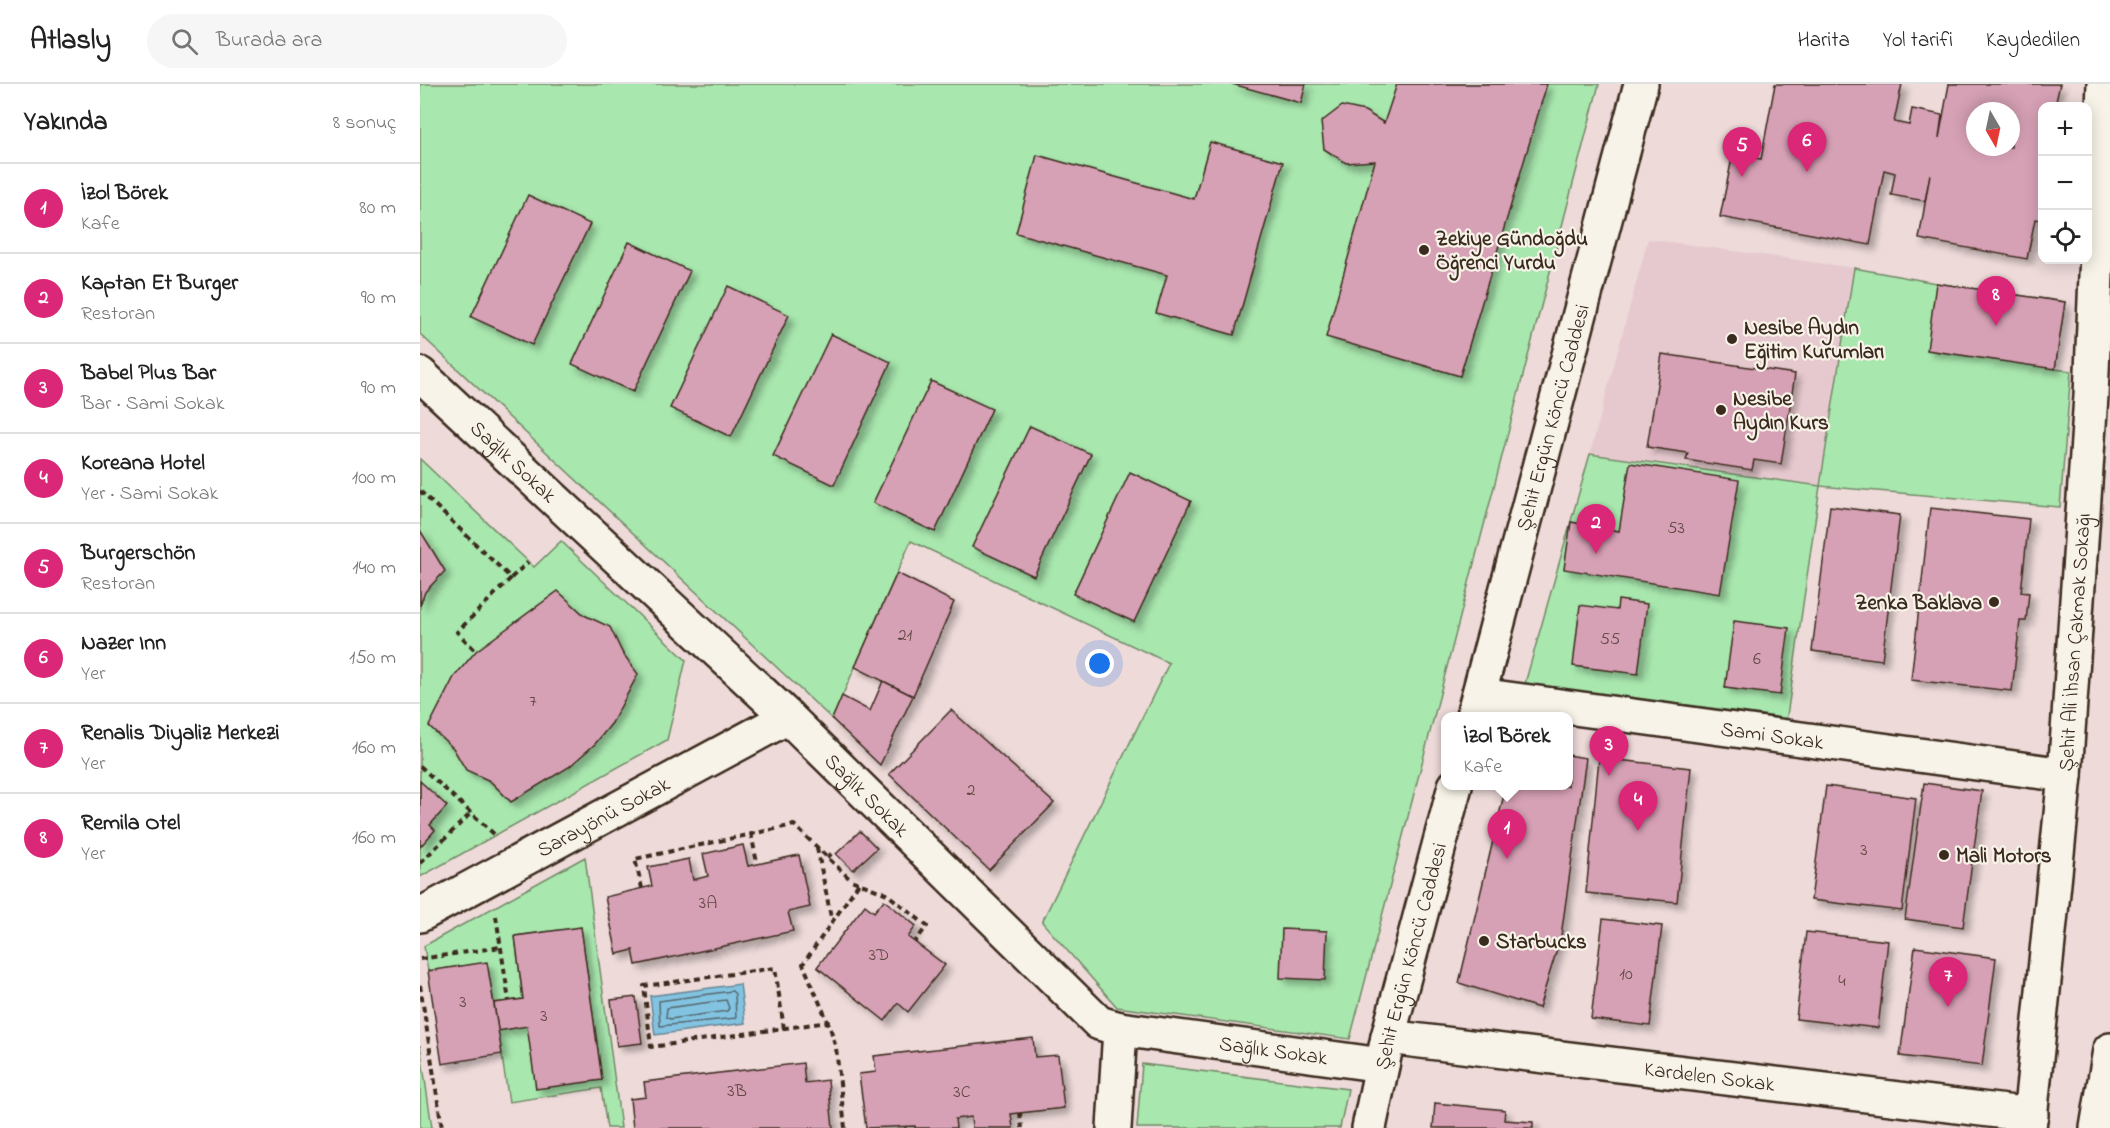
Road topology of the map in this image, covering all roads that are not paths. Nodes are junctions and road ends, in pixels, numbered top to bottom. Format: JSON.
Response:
{"nodes":[{"id":1,"x":1641,"y":84,"type":"edge"},
{"id":2,"x":2104,"y":84,"type":"edge"},
{"id":3,"x":420,"y":374,"type":"edge"},
{"id":4,"x":1476,"y":706,"type":"edge"},
{"id":5,"x":1527,"y":712,"type":"edge"},
{"id":6,"x":788,"y":717,"type":"junction"},
{"id":7,"x":1573,"y":717,"type":"edge"},
{"id":8,"x":2065,"y":775,"type":"junction"},
{"id":9,"x":1454,"y":790,"type":"edge"},
{"id":10,"x":420,"y":915,"type":"edge"},
{"id":11,"x":1120,"y":1029,"type":"junction"},
{"id":12,"x":2110,"y":1050,"type":"edge"},
{"id":13,"x":1385,"y":1051,"type":"junction"},
{"id":14,"x":2030,"y":1121,"type":"edge"},
{"id":15,"x":1113,"y":1128,"type":"edge"},
{"id":16,"x":1369,"y":1128,"type":"edge"},
{"id":17,"x":2097,"y":1128,"type":"edge"}],
"edges":[{"from":1,"to":4,"type":"main road","name":"Şehit Ergün Köncü Caddesi"},
{"from":2,"to":8,"type":"main road","name":"Şehit Ali İhsan Çakmak Sokağı"},
{"from":3,"to":6,"type":"main road","name":"Sağlık Sokak"},
{"from":4,"to":5,"type":"main road","name":"Sami Sokak"},
{"from":6,"to":10,"type":"main road","name":"Sarayönü Sokak"},
{"from":6,"to":11,"type":"main road","name":"Sağlık Sokak"},
{"from":7,"to":8,"type":"main road","name":"Sami Sokak"},
{"from":8,"to":14,"type":"main road","name":"Şehit Ali İhsan Çakmak Sokağı"},
{"from":9,"to":13,"type":"main road","name":"Şehit Ergün Köncü Caddesi"},
{"from":11,"to":13,"type":"main road","name":"Sağlık Sokak"},
{"from":11,"to":15,"type":"main road"},
{"from":12,"to":17,"type":"main road"},
{"from":13,"to":14,"type":"main road","name":"Kardelen Sokak"},
{"from":13,"to":16,"type":"main road","name":"Şehit Ergün Köncü Caddesi"}]}
